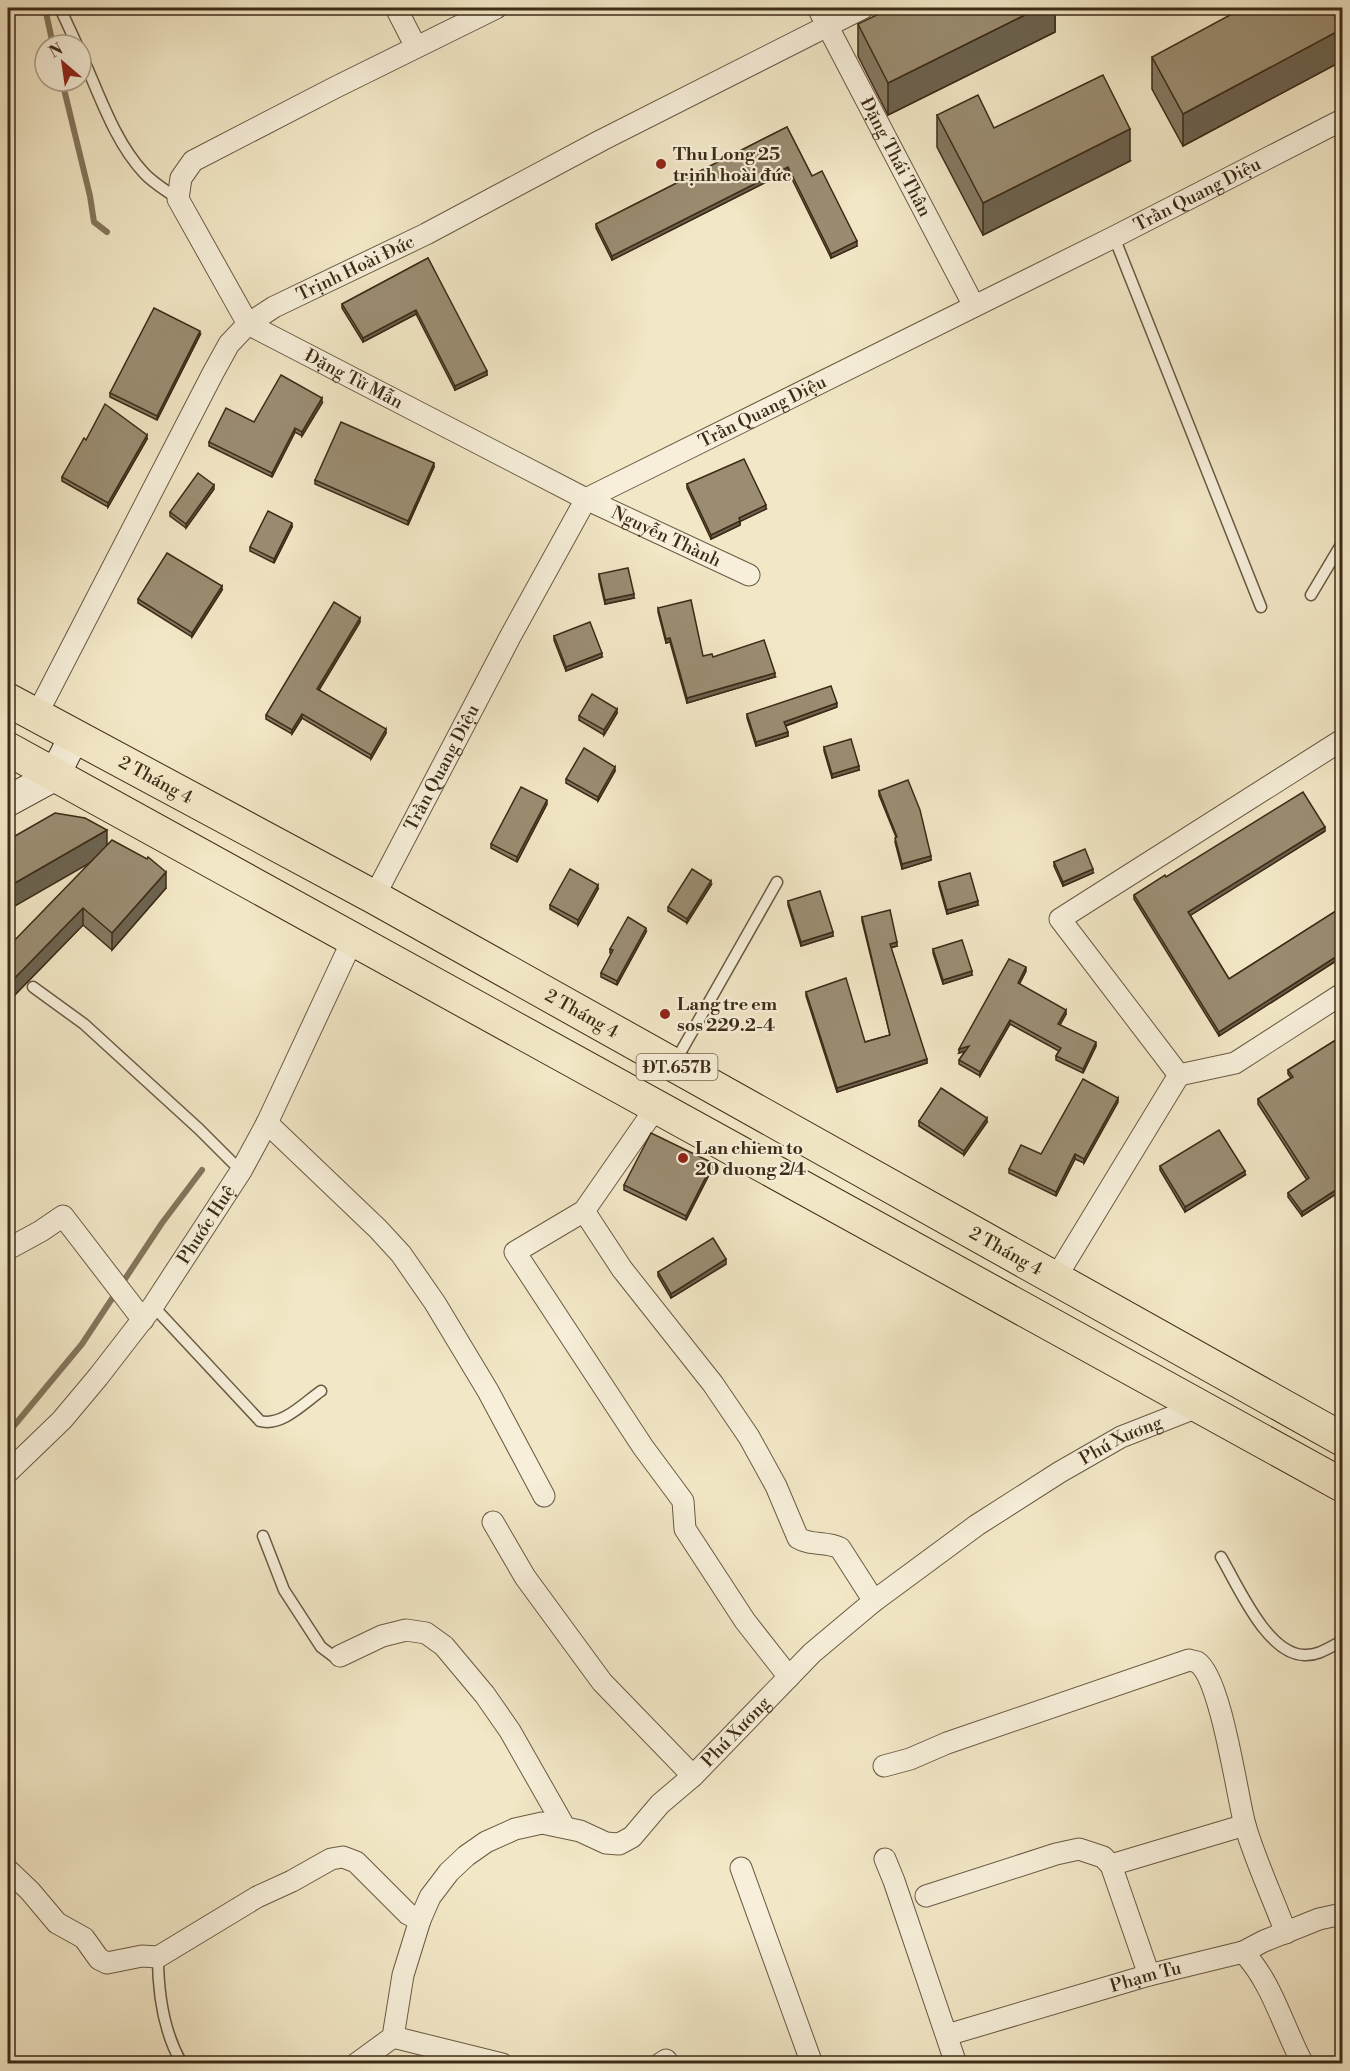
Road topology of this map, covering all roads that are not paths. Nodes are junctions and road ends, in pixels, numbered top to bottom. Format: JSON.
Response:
{"nodes":[{"id":1,"x":60,"y":8,"type":"edge"},
{"id":2,"x":396,"y":8,"type":"edge"},
{"id":3,"x":496,"y":8,"type":"edge"},
{"id":4,"x":863,"y":8,"type":"edge"},
{"id":5,"x":822,"y":16,"type":"edge"},
{"id":6,"x":71,"y":33,"type":"edge"},
{"id":7,"x":416,"y":47,"type":"junction"},
{"id":8,"x":93,"y":80,"type":"edge"},
{"id":9,"x":1342,"y":120,"type":"edge"},
{"id":10,"x":178,"y":199,"type":"junction"},
{"id":11,"x":1114,"y":237,"type":"junction"},
{"id":12,"x":974,"y":306,"type":"junction"},
{"id":13,"x":248,"y":324,"type":"junction"},
{"id":14,"x":586,"y":499,"type":"junction"},
{"id":15,"x":1342,"y":543,"type":"edge"},
{"id":16,"x":748,"y":575,"type":"dead end"},
{"id":17,"x":1311,"y":595,"type":"dead end"},
{"id":18,"x":1262,"y":607,"type":"dead end"},
{"id":19,"x":8,"y":700,"type":"edge"},
{"id":20,"x":36,"y":716,"type":"junction"},
{"id":21,"x":74,"y":737,"type":"junction"},
{"id":22,"x":1342,"y":740,"type":"edge"},
{"id":23,"x":8,"y":749,"type":"edge"},
{"id":24,"x":54,"y":776,"type":"junction"},
{"id":25,"x":8,"y":801,"type":"edge"},
{"id":26,"x":777,"y":882,"type":"dead end"},
{"id":27,"x":374,"y":897,"type":"junction"},
{"id":28,"x":352,"y":940,"type":"junction"},
{"id":29,"x":33,"y":987,"type":"dead end"},
{"id":30,"x":1342,"y":994,"type":"edge"},
{"id":31,"x":673,"y":1065,"type":"junction"},
{"id":32,"x":1179,"y":1075,"type":"junction"},
{"id":33,"x":657,"y":1106,"type":"junction"},
{"id":34,"x":267,"y":1123,"type":"junction"},
{"id":35,"x":241,"y":1171,"type":"junction"},
{"id":36,"x":584,"y":1211,"type":"junction"},
{"id":37,"x":8,"y":1249,"type":"edge"},
{"id":38,"x":1055,"y":1279,"type":"junction"},
{"id":39,"x":148,"y":1313,"type":"junction"},
{"id":40,"x":321,"y":1391,"type":"dead end"},
{"id":41,"x":1200,"y":1406,"type":"junction"},
{"id":42,"x":1342,"y":1439,"type":"edge"},
{"id":43,"x":8,"y":1472,"type":"edge"},
{"id":44,"x":1342,"y":1485,"type":"edge"},
{"id":45,"x":544,"y":1496,"type":"dead end"},
{"id":46,"x":493,"y":1522,"type":"dead end"},
{"id":47,"x":262,"y":1536,"type":"dead end"},
{"id":48,"x":1221,"y":1557,"type":"dead end"},
{"id":49,"x":874,"y":1600,"type":"junction"},
{"id":50,"x":1342,"y":1641,"type":"edge"},
{"id":51,"x":340,"y":1656,"type":"joint"},
{"id":52,"x":789,"y":1677,"type":"junction"},
{"id":53,"x":884,"y":1766,"type":"dead end"},
{"id":54,"x":693,"y":1776,"type":"junction"},
{"id":55,"x":1245,"y":1825,"type":"junction"},
{"id":56,"x":564,"y":1826,"type":"junction"},
{"id":57,"x":885,"y":1859,"type":"dead end"},
{"id":58,"x":1112,"y":1865,"type":"junction"},
{"id":59,"x":741,"y":1868,"type":"dead end"},
{"id":60,"x":8,"y":1870,"type":"edge"},
{"id":61,"x":927,"y":1896,"type":"dead end"},
{"id":62,"x":1342,"y":1914,"type":"edge"},
{"id":63,"x":420,"y":1920,"type":"junction"},
{"id":64,"x":1286,"y":1933,"type":"junction"},
{"id":65,"x":1243,"y":1952,"type":"junction"},
{"id":66,"x":158,"y":1957,"type":"junction"},
{"id":67,"x":1149,"y":1975,"type":"junction"},
{"id":68,"x":947,"y":2035,"type":"junction"},
{"id":69,"x":393,"y":2037,"type":"junction"},
{"id":70,"x":182,"y":2064,"type":"edge"},
{"id":71,"x":356,"y":2064,"type":"edge"},
{"id":72,"x":501,"y":2064,"type":"edge"},
{"id":73,"x":660,"y":2064,"type":"edge"},
{"id":74,"x":668,"y":2064,"type":"edge"},
{"id":75,"x":812,"y":2064,"type":"edge"},
{"id":76,"x":956,"y":2064,"type":"edge"},
{"id":77,"x":1303,"y":2064,"type":"edge"}],
"edges":[{"from":1,"to":6,"type":"lane"},
{"from":2,"to":7,"type":"street"},
{"from":3,"to":7,"type":"street"},
{"from":4,"to":5,"type":"street","name":"Trịnh Hoài Đức"},
{"from":5,"to":12,"type":"street","name":"Đặng Thái Thân"},
{"from":5,"to":13,"type":"street","name":"Trịnh Hoài Đức"},
{"from":7,"to":10,"type":"street"},
{"from":8,"to":10,"type":"lane"},
{"from":9,"to":11,"type":"street","name":"Trần Quang Diệu"},
{"from":10,"to":13,"type":"street"},
{"from":11,"to":12,"type":"street","name":"Trần Quang Diệu"},
{"from":11,"to":18,"type":"lane"},
{"from":12,"to":14,"type":"street","name":"Trần Quang Diệu"},
{"from":13,"to":14,"type":"street","name":"Đặng Tử Mẫn"},
{"from":13,"to":20,"type":"street","name":"Trịnh Hoài Đức"},
{"from":14,"to":16,"type":"street","name":"Nguyễn Thành"},
{"from":14,"to":27,"type":"street","name":"Trần Quang Diệu"},
{"from":15,"to":17,"type":"lane"},
{"from":19,"to":20,"type":"main road","name":"2 Tháng 4","number":"ĐT.657B"},
{"from":20,"to":21,"type":"main road","name":"2 Tháng 4","number":"ĐT.657B"},
{"from":21,"to":24,"type":"street"},
{"from":21,"to":27,"type":"main road","name":"2 Tháng 4","number":"ĐT.657B"},
{"from":22,"to":32,"type":"street"},
{"from":23,"to":24,"type":"main road","number":"ĐT.657B"},
{"from":24,"to":25,"type":"street"},
{"from":24,"to":28,"type":"main road","number":"ĐT.657B"},
{"from":26,"to":31,"type":"lane"},
{"from":27,"to":31,"type":"main road","name":"2 Tháng 4","number":"ĐT.657B"},
{"from":28,"to":33,"type":"main road","number":"ĐT.657B"},
{"from":28,"to":34,"type":"street","name":"Phước Huệ"},
{"from":29,"to":35,"type":"lane"},
{"from":30,"to":32,"type":"street"},
{"from":31,"to":38,"type":"main road","name":"2 Tháng 4","number":"ĐT.657B"},
{"from":32,"to":38,"type":"street"},
{"from":33,"to":36,"type":"street"},
{"from":33,"to":41,"type":"main road","number":"ĐT.657B"},
{"from":34,"to":35,"type":"street","name":"Phước Huệ"},
{"from":34,"to":45,"type":"street"},
{"from":35,"to":39,"type":"street","name":"Phước Huệ"},
{"from":36,"to":49,"type":"street"},
{"from":36,"to":52,"type":"street"},
{"from":37,"to":39,"type":"street"},
{"from":38,"to":42,"type":"main road","name":"2 Tháng 4","number":"ĐT.657B"},
{"from":39,"to":40,"type":"lane"},
{"from":39,"to":43,"type":"street","name":"Phước Huệ"},
{"from":41,"to":44,"type":"main road","number":"ĐT.657B"},
{"from":41,"to":49,"type":"street","name":"Phú Xương"},
{"from":46,"to":54,"type":"street"},
{"from":47,"to":51,"type":"lane"},
{"from":48,"to":50,"type":"lane"},
{"from":49,"to":52,"type":"street","name":"Phú Xương"},
{"from":51,"to":56,"type":"street"},
{"from":52,"to":54,"type":"street","name":"Phú Xương"},
{"from":53,"to":55,"type":"street"},
{"from":54,"to":56,"type":"street","name":"Phú Xương"},
{"from":55,"to":58,"type":"street"},
{"from":55,"to":64,"type":"street"},
{"from":56,"to":63,"type":"street","name":"Phú Xương"},
{"from":57,"to":68,"type":"street"},
{"from":58,"to":61,"type":"street"},
{"from":58,"to":67,"type":"street"},
{"from":59,"to":75,"type":"street"},
{"from":60,"to":66,"type":"street"},
{"from":62,"to":64,"type":"street","name":"Phạm Tu"},
{"from":63,"to":66,"type":"street"},
{"from":63,"to":69,"type":"street","name":"Phú Xương"},
{"from":64,"to":65,"type":"street","name":"Phạm Tu"},
{"from":65,"to":67,"type":"street","name":"Phạm Tu"},
{"from":65,"to":77,"type":"street"},
{"from":66,"to":70,"type":"lane"},
{"from":67,"to":68,"type":"street","name":"Phạm Tu"},
{"from":68,"to":76,"type":"street"},
{"from":69,"to":71,"type":"street"},
{"from":69,"to":72,"type":"street"},
{"from":73,"to":74,"type":"street"}]}
